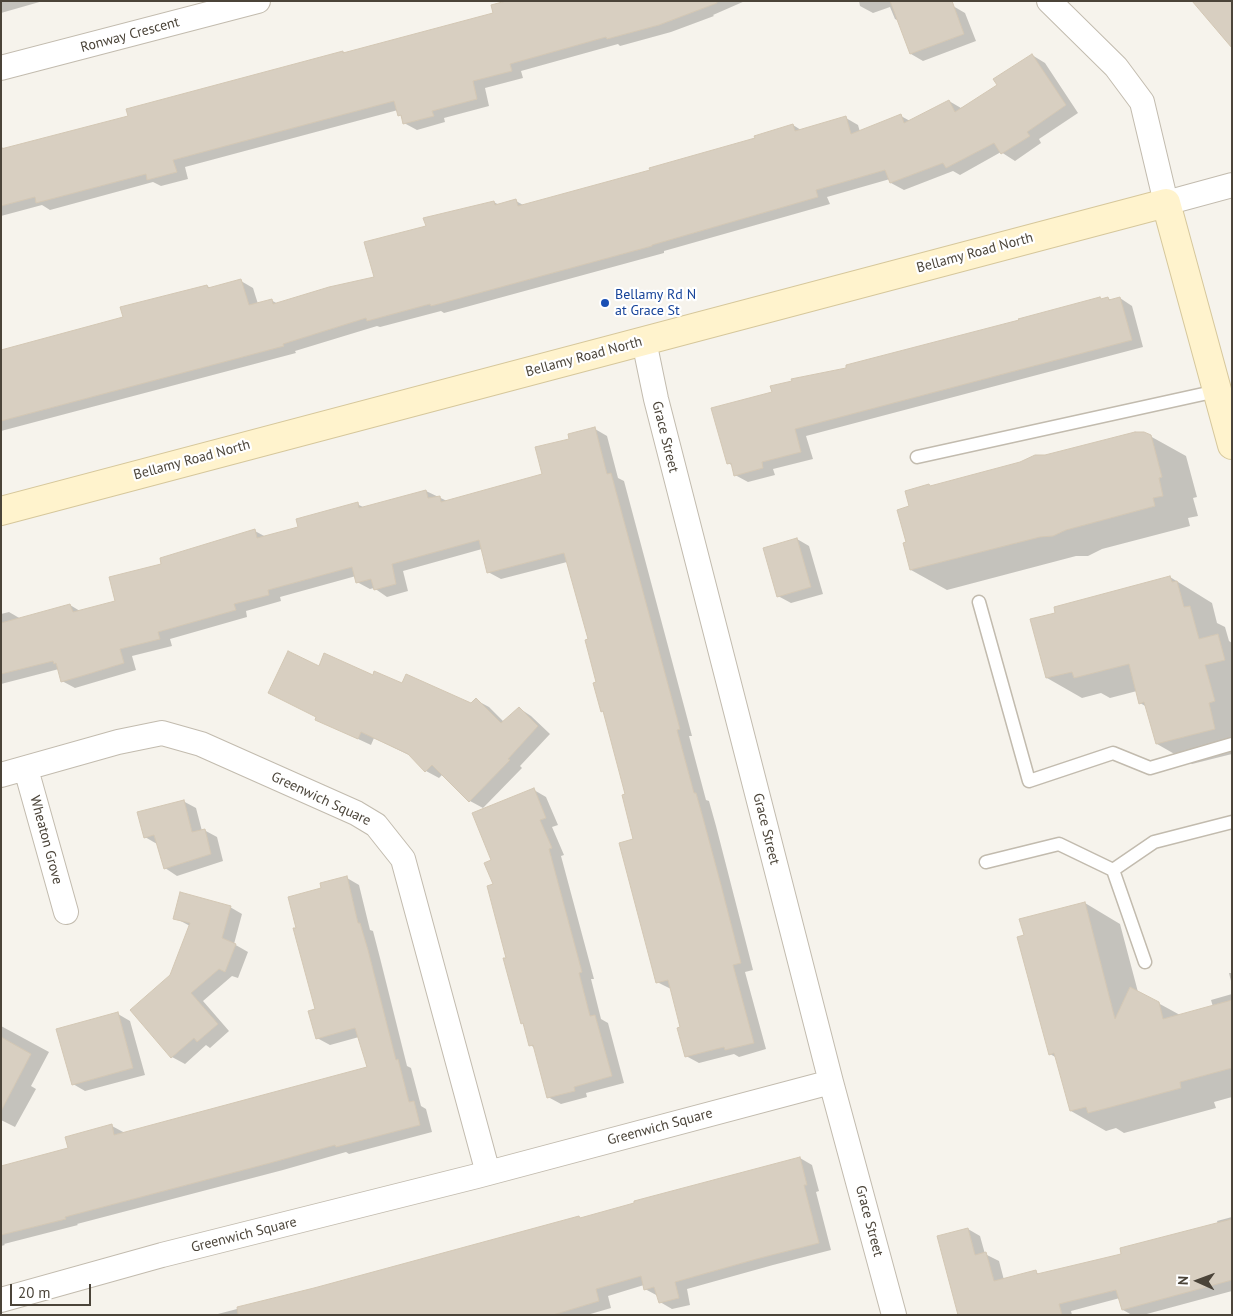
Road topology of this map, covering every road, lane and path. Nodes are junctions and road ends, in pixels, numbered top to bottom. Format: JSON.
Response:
{"nodes":[{"id":1,"x":258,"y":1,"type":"edge"},
{"id":2,"x":1049,"y":1,"type":"edge"},
{"id":3,"x":1,"y":68,"type":"edge"},
{"id":4,"x":1232,"y":185,"type":"edge"},
{"id":5,"x":1166,"y":203,"type":"junction"},
{"id":6,"x":644,"y":341,"type":"junction"},
{"id":7,"x":1217,"y":391,"type":"junction"},
{"id":8,"x":1232,"y":445,"type":"edge"},
{"id":9,"x":918,"y":457,"type":"dead end"},
{"id":10,"x":1,"y":511,"type":"edge"},
{"id":11,"x":979,"y":602,"type":"dead end"},
{"id":12,"x":1232,"y":744,"type":"edge"},
{"id":13,"x":26,"y":769,"type":"junction"},
{"id":14,"x":1,"y":775,"type":"edge"},
{"id":15,"x":1232,"y":822,"type":"edge"},
{"id":16,"x":986,"y":862,"type":"dead end"},
{"id":17,"x":1113,"y":870,"type":"junction"},
{"id":18,"x":66,"y":912,"type":"dead end"},
{"id":19,"x":1145,"y":962,"type":"dead end"},
{"id":20,"x":831,"y":1082,"type":"junction"},
{"id":21,"x":488,"y":1173,"type":"junction"},
{"id":22,"x":1,"y":1300,"type":"edge"},
{"id":23,"x":894,"y":1315,"type":"edge"}],
"edges":[{"from":1,"to":3,"type":"street","name":"Ronway Crescent"},
{"from":2,"to":5,"type":"street"},
{"from":4,"to":5,"type":"street","name":"Bellamy Road North"},
{"from":5,"to":6,"type":"street","name":"Bellamy Road North"},
{"from":5,"to":7,"type":"street"},
{"from":6,"to":10,"type":"street","name":"Bellamy Road North"},
{"from":6,"to":20,"type":"street","name":"Grace Street"},
{"from":7,"to":8,"type":"street"},
{"from":7,"to":9,"type":"lane"},
{"from":11,"to":12,"type":"lane"},
{"from":13,"to":14,"type":"street","name":"Greenwich Square"},
{"from":13,"to":18,"type":"street","name":"Wheaton Grove"},
{"from":13,"to":21,"type":"street","name":"Greenwich Square"},
{"from":15,"to":17,"type":"lane"},
{"from":16,"to":17,"type":"lane"},
{"from":17,"to":19,"type":"lane"},
{"from":20,"to":21,"type":"street","name":"Greenwich Square"},
{"from":20,"to":23,"type":"street","name":"Grace Street"},
{"from":21,"to":22,"type":"street","name":"Greenwich Square"}]}
